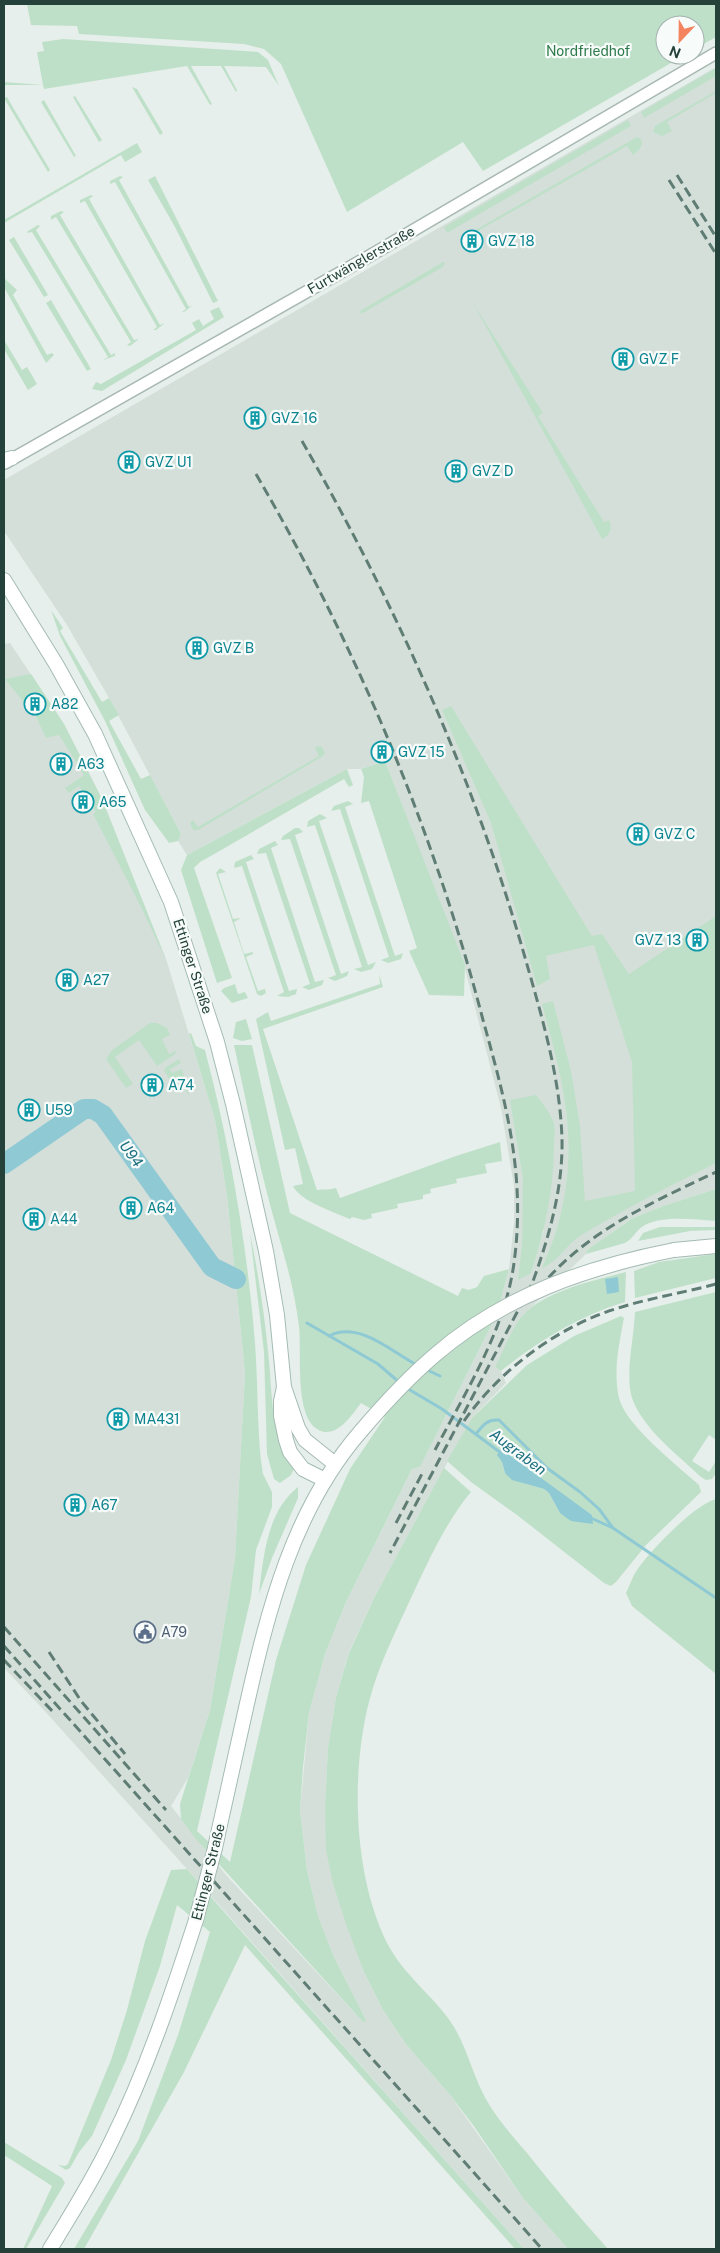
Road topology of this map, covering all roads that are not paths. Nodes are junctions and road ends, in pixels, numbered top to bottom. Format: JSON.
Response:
{"nodes":[{"id":1,"x":716,"y":53,"type":"edge"},
{"id":2,"x":6,"y":460,"type":"edge"},
{"id":3,"x":4,"y":580,"type":"edge"},
{"id":4,"x":716,"y":1246,"type":"edge"},
{"id":5,"x":284,"y":1387,"type":"junction"},
{"id":6,"x":335,"y":1464,"type":"junction"},
{"id":7,"x":325,"y":1480,"type":"junction"},
{"id":8,"x":50,"y":2249,"type":"edge"}],
"edges":[{"from":1,"to":2,"type":"street","name":"Furtwänglerstraße"},
{"from":3,"to":5,"type":"main road","name":"Ettinger Straße"},
{"from":4,"to":6,"type":"main road","bridge":true},
{"from":5,"to":6,"type":"main road","name":"Ettinger Straße"},
{"from":5,"to":7,"type":"main road","name":"Ettinger Straße"},
{"from":6,"to":7,"type":"main road","name":"Ettinger Straße"},
{"from":7,"to":8,"type":"main road","name":"Ettinger Straße","bridge":true}]}
